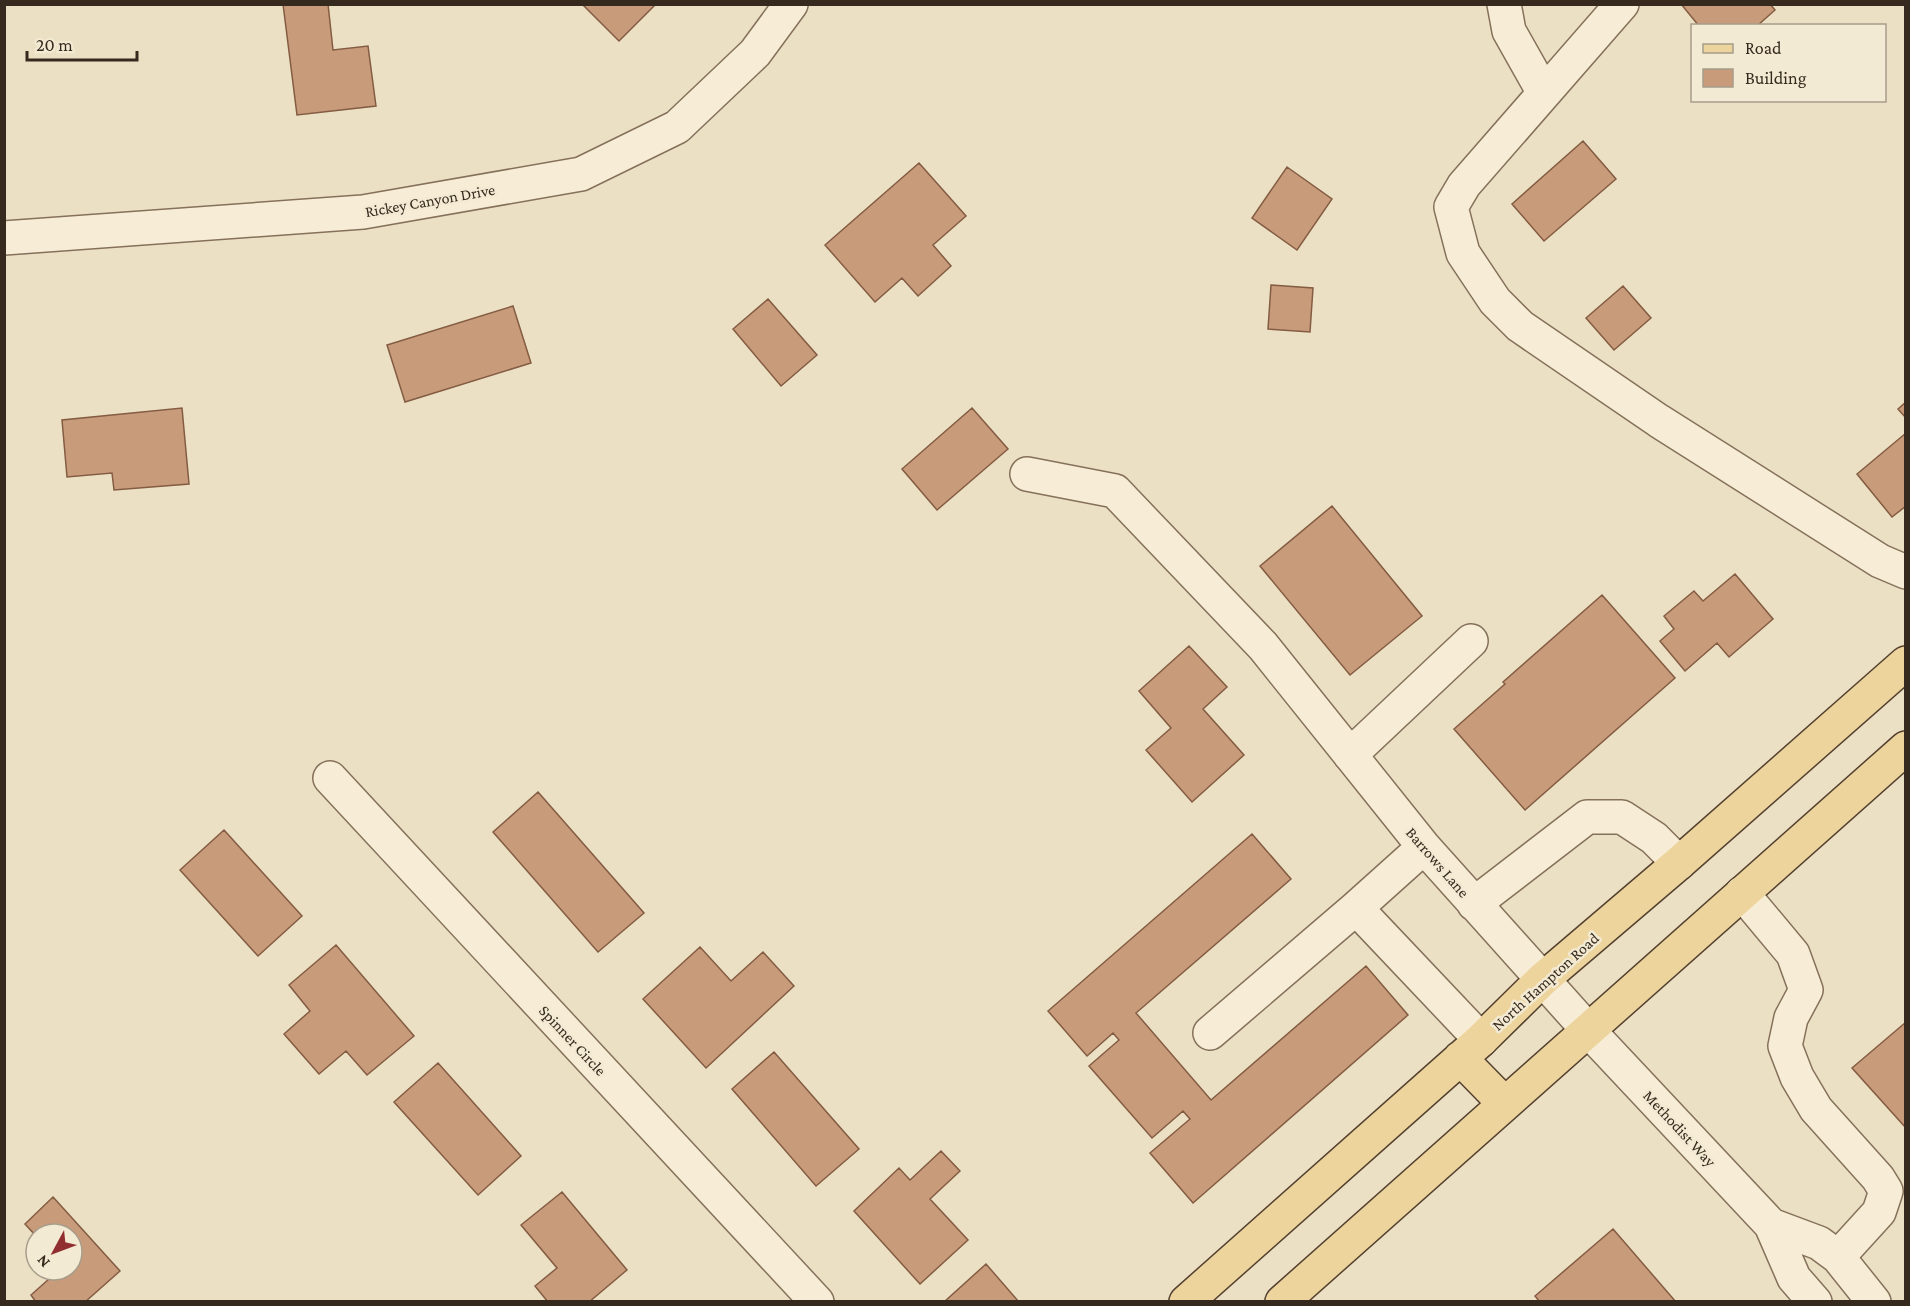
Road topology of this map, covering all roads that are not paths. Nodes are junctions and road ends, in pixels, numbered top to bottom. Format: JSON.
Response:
{"nodes":[{"id":1,"x":791,"y":4,"type":"edge"},
{"id":2,"x":1504,"y":4,"type":"edge"},
{"id":3,"x":1622,"y":4,"type":"edge"},
{"id":4,"x":1544,"y":93,"type":"junction"},
{"id":5,"x":4,"y":238,"type":"edge"},
{"id":6,"x":1027,"y":474,"type":"dead end"},
{"id":7,"x":1905,"y":572,"type":"edge"},
{"id":8,"x":1471,"y":641,"type":"dead end"},
{"id":9,"x":1905,"y":663,"type":"edge"},
{"id":10,"x":1344,"y":748,"type":"junction"},
{"id":11,"x":1905,"y":748,"type":"edge"},
{"id":12,"x":330,"y":778,"type":"dead end"},
{"id":13,"x":1424,"y":847,"type":"junction"},
{"id":14,"x":1679,"y":863,"type":"junction"},
{"id":15,"x":1742,"y":893,"type":"junction"},
{"id":16,"x":1474,"y":904,"type":"junction"},
{"id":17,"x":1356,"y":908,"type":"junction"},
{"id":18,"x":1543,"y":979,"type":"junction"},
{"id":19,"x":1588,"y":1030,"type":"junction"},
{"id":20,"x":1210,"y":1033,"type":"dead end"},
{"id":21,"x":1470,"y":1049,"type":"junction"},
{"id":22,"x":1505,"y":1104,"type":"junction"},
{"id":23,"x":1771,"y":1225,"type":"junction"},
{"id":24,"x":1838,"y":1257,"type":"junction"},
{"id":25,"x":817,"y":1302,"type":"edge"},
{"id":26,"x":1186,"y":1302,"type":"edge"},
{"id":27,"x":1282,"y":1302,"type":"edge"},
{"id":28,"x":1815,"y":1302,"type":"edge"},
{"id":29,"x":1874,"y":1302,"type":"edge"}],
"edges":[{"from":1,"to":5,"type":"street","name":"Rickey Canyon Drive"},
{"from":2,"to":4,"type":"street"},
{"from":3,"to":4,"type":"street"},
{"from":4,"to":7,"type":"street"},
{"from":6,"to":10,"type":"street","name":"Barrows Lane"},
{"from":8,"to":10,"type":"street"},
{"from":9,"to":14,"type":"main road","name":"North Hampton Road"},
{"from":10,"to":13,"type":"street","name":"Barrows Lane"},
{"from":11,"to":15,"type":"main road"},
{"from":12,"to":25,"type":"street","name":"Spinner Circle"},
{"from":13,"to":16,"type":"street","name":"Barrows Lane"},
{"from":13,"to":17,"type":"street"},
{"from":14,"to":16,"type":"street"},
{"from":14,"to":18,"type":"main road","name":"North Hampton Road"},
{"from":15,"to":19,"type":"main road"},
{"from":15,"to":24,"type":"street"},
{"from":16,"to":18,"type":"street","name":"Barrows Lane"},
{"from":17,"to":20,"type":"street"},
{"from":17,"to":21,"type":"street"},
{"from":18,"to":19,"type":"street","name":"Barrows Lane"},
{"from":18,"to":21,"type":"main road","name":"North Hampton Road"},
{"from":19,"to":22,"type":"main road"},
{"from":19,"to":23,"type":"street","name":"Methodist Way"},
{"from":21,"to":22,"type":"main road"},
{"from":21,"to":26,"type":"main road","name":"North Hampton Road"},
{"from":22,"to":27,"type":"main road"},
{"from":23,"to":24,"type":"street","name":"Methodist Way"},
{"from":23,"to":28,"type":"street","name":"Methodist Way"},
{"from":24,"to":29,"type":"street","name":"Methodist Way"}]}
